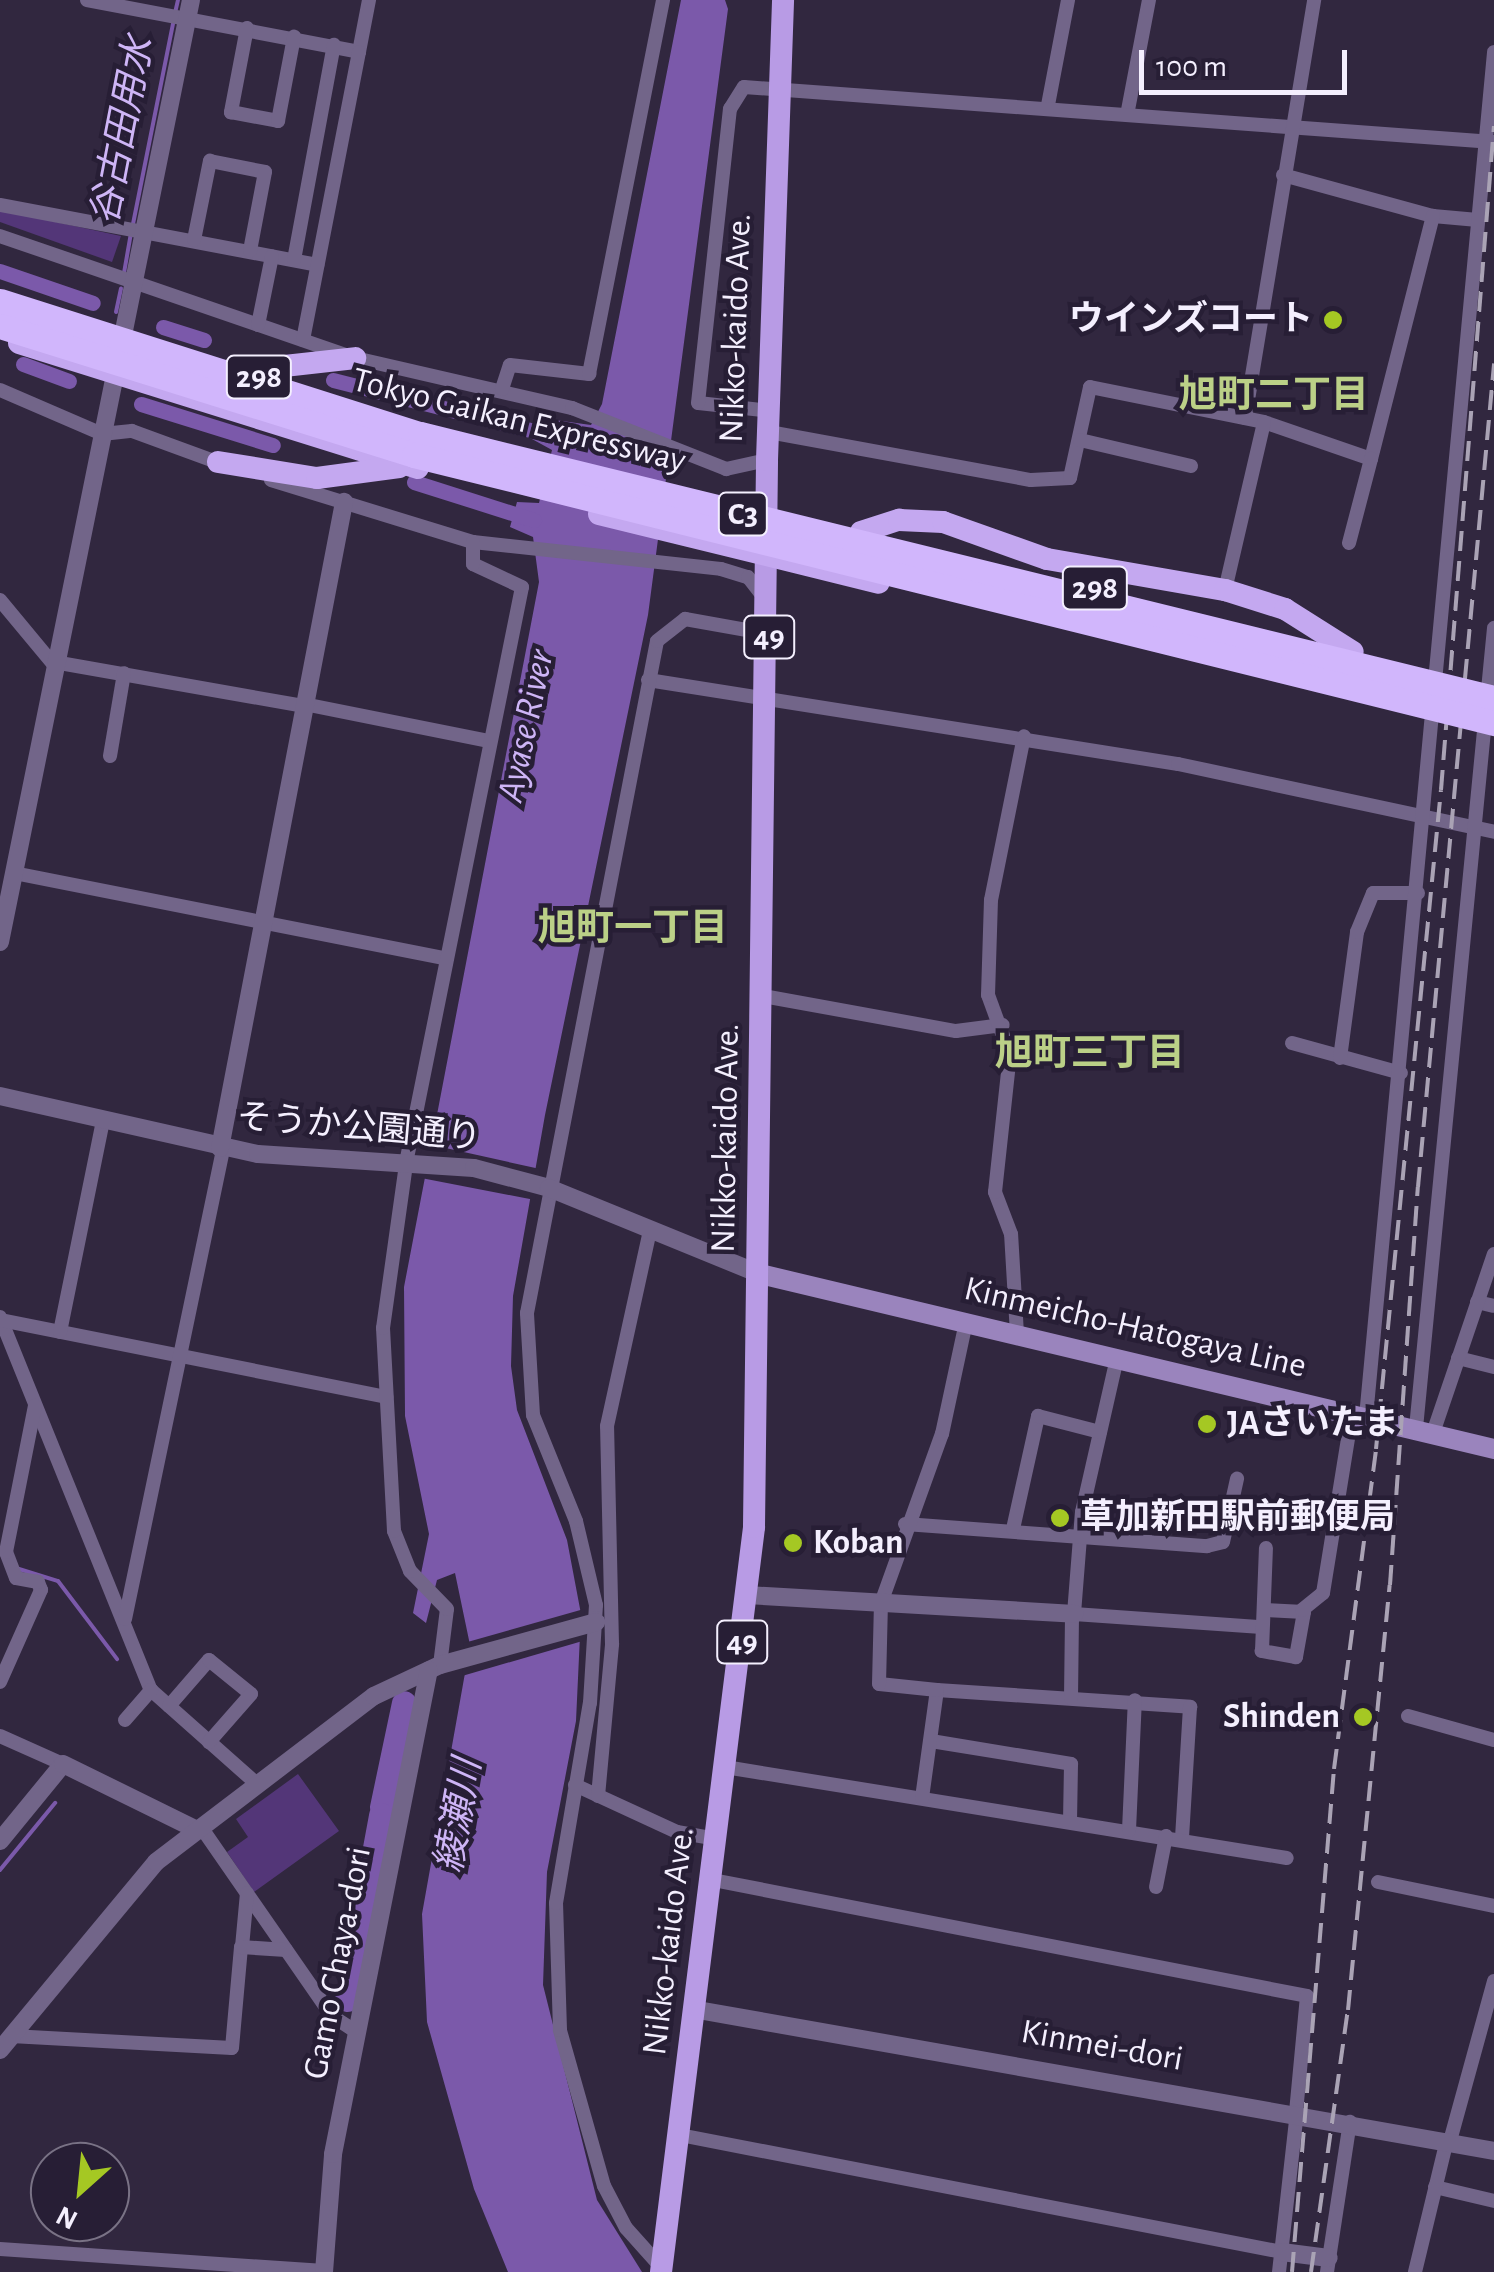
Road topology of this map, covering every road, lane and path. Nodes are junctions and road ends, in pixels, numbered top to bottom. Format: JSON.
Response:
{"nodes":[{"id":1,"x":87,"y":0,"type":"edge"},
{"id":2,"x":369,"y":0,"type":"edge"},
{"id":3,"x":663,"y":0,"type":"edge"},
{"id":4,"x":783,"y":0,"type":"edge"},
{"id":5,"x":1068,"y":0,"type":"edge"},
{"id":6,"x":1149,"y":0,"type":"edge"},
{"id":7,"x":1314,"y":0,"type":"edge"},
{"id":8,"x":189,"y":8,"type":"edge"},
{"id":9,"x":247,"y":28,"type":"junction"},
{"id":10,"x":294,"y":37,"type":"junction"},
{"id":11,"x":334,"y":45,"type":"junction"},
{"id":12,"x":359,"y":52,"type":"junction"},
{"id":13,"x":1494,"y":52,"type":"edge"},
{"id":14,"x":778,"y":86,"type":"junction"},
{"id":15,"x":1048,"y":104,"type":"junction"},
{"id":16,"x":1128,"y":110,"type":"junction"},
{"id":17,"x":1291,"y":126,"type":"junction"},
{"id":18,"x":1490,"y":141,"type":"edge"},
{"id":19,"x":1283,"y":174,"type":"junction"},
{"id":20,"x":0,"y":204,"type":"edge"},
{"id":21,"x":1434,"y":216,"type":"junction"},
{"id":22,"x":1478,"y":220,"type":"junction"},
{"id":23,"x":147,"y":232,"type":"junction"},
{"id":24,"x":0,"y":236,"type":"edge"},
{"id":25,"x":194,"y":240,"type":"junction"},
{"id":26,"x":250,"y":252,"type":"junction"},
{"id":27,"x":272,"y":256,"type":"junction"},
{"id":28,"x":294,"y":260,"type":"junction"},
{"id":29,"x":317,"y":264,"type":"junction"},
{"id":30,"x":134,"y":286,"type":"junction"},
{"id":31,"x":0,"y":288,"type":"edge"},
{"id":32,"x":0,"y":301,"type":"edge"},
{"id":33,"x":0,"y":326,"type":"edge"},
{"id":34,"x":258,"y":326,"type":"junction"},
{"id":35,"x":124,"y":333,"type":"junction"},
{"id":36,"x":0,"y":336,"type":"edge"},
{"id":37,"x":302,"y":340,"type":"junction"},
{"id":38,"x":355,"y":358,"type":"junction"},
{"id":39,"x":240,"y":371,"type":"junction"},
{"id":40,"x":114,"y":378,"type":"junction"},
{"id":41,"x":502,"y":389,"type":"junction"},
{"id":42,"x":0,"y":390,"type":"edge"},
{"id":43,"x":1246,"y":418,"type":"junction"},
{"id":44,"x":770,"y":422,"type":"junction"},
{"id":45,"x":1264,"y":422,"type":"junction"},
{"id":46,"x":102,"y":434,"type":"junction"},
{"id":47,"x":1080,"y":440,"type":"junction"},
{"id":48,"x":1370,"y":458,"type":"junction"},
{"id":49,"x":767,"y":460,"type":"junction"},
{"id":50,"x":218,"y":462,"type":"junction"},
{"id":51,"x":408,"y":465,"type":"junction"},
{"id":52,"x":1191,"y":466,"type":"dead end"},
{"id":53,"x":344,"y":502,"type":"junction"},
{"id":54,"x":767,"y":509,"type":"junction"},
{"id":55,"x":862,"y":532,"type":"junction"},
{"id":56,"x":473,"y":542,"type":"junction"},
{"id":57,"x":1350,"y":543,"type":"dead end"},
{"id":58,"x":768,"y":556,"type":"junction"},
{"id":59,"x":1225,"y":590,"type":"junction"},
{"id":60,"x":0,"y":600,"type":"edge"},
{"id":61,"x":770,"y":622,"type":"junction"},
{"id":62,"x":1494,"y":628,"type":"edge"},
{"id":63,"x":1352,"y":652,"type":"junction"},
{"id":64,"x":54,"y":663,"type":"junction"},
{"id":65,"x":1438,"y":672,"type":"junction"},
{"id":66,"x":124,"y":674,"type":"junction"},
{"id":67,"x":648,"y":680,"type":"junction"},
{"id":68,"x":1492,"y":690,"type":"edge"},
{"id":69,"x":768,"y":697,"type":"junction"},
{"id":70,"x":303,"y":705,"type":"junction"},
{"id":71,"x":1432,"y":718,"type":"junction"},
{"id":72,"x":1490,"y":729,"type":"edge"},
{"id":73,"x":1024,"y":736,"type":"junction"},
{"id":74,"x":490,"y":740,"type":"junction"},
{"id":75,"x":110,"y":756,"type":"dead end"},
{"id":76,"x":1425,"y":817,"type":"junction"},
{"id":77,"x":1472,"y":826,"type":"junction"},
{"id":78,"x":1494,"y":832,"type":"edge"},
{"id":79,"x":10,"y":862,"type":"edge"},
{"id":80,"x":1418,"y":893,"type":"junction"},
{"id":81,"x":264,"y":922,"type":"junction"},
{"id":82,"x":0,"y":942,"type":"edge"},
{"id":83,"x":447,"y":960,"type":"junction"},
{"id":84,"x":763,"y":996,"type":"junction"},
{"id":85,"x":1002,"y":1025,"type":"junction"},
{"id":86,"x":1292,"y":1043,"type":"dead end"},
{"id":87,"x":1340,"y":1058,"type":"junction"},
{"id":88,"x":1401,"y":1073,"type":"junction"},
{"id":89,"x":0,"y":1096,"type":"edge"},
{"id":90,"x":103,"y":1120,"type":"junction"},
{"id":91,"x":222,"y":1148,"type":"junction"},
{"id":92,"x":411,"y":1158,"type":"junction"},
{"id":93,"x":543,"y":1186,"type":"junction"},
{"id":94,"x":650,"y":1231,"type":"junction"},
{"id":95,"x":1494,"y":1254,"type":"edge"},
{"id":96,"x":760,"y":1274,"type":"junction"},
{"id":97,"x":1477,"y":1302,"type":"junction"},
{"id":98,"x":1494,"y":1306,"type":"edge"},
{"id":99,"x":0,"y":1318,"type":"edge"},
{"id":100,"x":966,"y":1322,"type":"junction"},
{"id":101,"x":60,"y":1332,"type":"junction"},
{"id":102,"x":1018,"y":1334,"type":"junction"},
{"id":103,"x":182,"y":1357,"type":"junction"},
{"id":104,"x":1117,"y":1358,"type":"junction"},
{"id":105,"x":1458,"y":1358,"type":"junction"},
{"id":106,"x":1494,"y":1367,"type":"edge"},
{"id":107,"x":386,"y":1397,"type":"junction"},
{"id":108,"x":35,"y":1406,"type":"junction"},
{"id":109,"x":1359,"y":1415,"type":"junction"},
{"id":110,"x":1424,"y":1431,"type":"junction"},
{"id":111,"x":1100,"y":1432,"type":"junction"},
{"id":112,"x":1494,"y":1449,"type":"edge"},
{"id":113,"x":1237,"y":1478,"type":"dead end"},
{"id":114,"x":905,"y":1524,"type":"junction"},
{"id":115,"x":1014,"y":1529,"type":"junction"},
{"id":116,"x":4,"y":1533,"type":"edge"},
{"id":117,"x":1080,"y":1535,"type":"junction"},
{"id":118,"x":1266,"y":1548,"type":"dead end"},
{"id":119,"x":747,"y":1595,"type":"junction"},
{"id":120,"x":881,"y":1604,"type":"junction"},
{"id":121,"x":1266,"y":1610,"type":"junction"},
{"id":122,"x":1302,"y":1610,"type":"junction"},
{"id":123,"x":1073,"y":1614,"type":"junction"},
{"id":124,"x":124,"y":1619,"type":"junction"},
{"id":125,"x":590,"y":1624,"type":"junction"},
{"id":126,"x":1262,"y":1627,"type":"junction"},
{"id":127,"x":439,"y":1666,"type":"junction"},
{"id":128,"x":0,"y":1682,"type":"edge"},
{"id":129,"x":151,"y":1690,"type":"junction"},
{"id":130,"x":937,"y":1690,"type":"junction"},
{"id":131,"x":1071,"y":1698,"type":"junction"},
{"id":132,"x":1135,"y":1700,"type":"junction"},
{"id":133,"x":169,"y":1706,"type":"junction"},
{"id":134,"x":1408,"y":1716,"type":"dead end"},
{"id":135,"x":124,"y":1720,"type":"dead end"},
{"id":136,"x":0,"y":1736,"type":"edge"},
{"id":137,"x":1494,"y":1740,"type":"edge"},
{"id":138,"x":930,"y":1741,"type":"junction"},
{"id":139,"x":209,"y":1742,"type":"junction"},
{"id":140,"x":63,"y":1764,"type":"junction"},
{"id":141,"x":726,"y":1767,"type":"junction"},
{"id":142,"x":574,"y":1785,"type":"junction"},
{"id":143,"x":259,"y":1786,"type":"junction"},
{"id":144,"x":598,"y":1796,"type":"junction"},
{"id":145,"x":922,"y":1798,"type":"junction"},
{"id":146,"x":1070,"y":1821,"type":"junction"},
{"id":147,"x":199,"y":1828,"type":"junction"},
{"id":148,"x":1129,"y":1830,"type":"junction"},
{"id":149,"x":1166,"y":1836,"type":"junction"},
{"id":150,"x":716,"y":1839,"type":"junction"},
{"id":151,"x":1182,"y":1839,"type":"junction"},
{"id":152,"x":0,"y":1841,"type":"edge"},
{"id":153,"x":1288,"y":1858,"type":"dead end"},
{"id":154,"x":713,"y":1880,"type":"junction"},
{"id":155,"x":1378,"y":1882,"type":"dead end"},
{"id":156,"x":1156,"y":1887,"type":"dead end"},
{"id":157,"x":246,"y":1894,"type":"junction"},
{"id":158,"x":1494,"y":1906,"type":"edge"},
{"id":159,"x":242,"y":1948,"type":"junction"},
{"id":160,"x":286,"y":1950,"type":"junction"},
{"id":161,"x":1494,"y":1981,"type":"edge"},
{"id":162,"x":698,"y":2010,"type":"junction"},
{"id":163,"x":1477,"y":2030,"type":"junction"},
{"id":164,"x":357,"y":2032,"type":"junction"},
{"id":165,"x":1494,"y":2034,"type":"edge"},
{"id":166,"x":6,"y":2043,"type":"edge"},
{"id":167,"x":1296,"y":2112,"type":"junction"},
{"id":168,"x":1350,"y":2122,"type":"junction"},
{"id":169,"x":680,"y":2135,"type":"junction"},
{"id":170,"x":1448,"y":2140,"type":"junction"},
{"id":171,"x":1494,"y":2151,"type":"edge"},
{"id":172,"x":1435,"y":2187,"type":"junction"},
{"id":173,"x":1494,"y":2201,"type":"edge"},
{"id":174,"x":0,"y":2248,"type":"edge"},
{"id":175,"x":1282,"y":2252,"type":"junction"},
{"id":176,"x":1328,"y":2265,"type":"edge"},
{"id":177,"x":661,"y":2270,"type":"edge"},
{"id":178,"x":324,"y":2272,"type":"edge"},
{"id":179,"x":1279,"y":2272,"type":"edge"},
{"id":180,"x":1415,"y":2272,"type":"edge"}],
"edges":[{"from":1,"to":8,"type":"street"},
{"from":2,"to":12,"type":"street"},
{"from":3,"to":41,"type":"street"},
{"from":4,"to":14,"type":"main road","name":"Nikko-kaido Ave.","number":"49"},
{"from":5,"to":15,"type":"street"},
{"from":6,"to":16,"type":"street"},
{"from":7,"to":17,"type":"street"},
{"from":8,"to":9,"type":"street"},
{"from":8,"to":23,"type":"street"},
{"from":9,"to":10,"type":"street"},
{"from":9,"to":10,"type":"street"},
{"from":10,"to":11,"type":"street"},
{"from":11,"to":12,"type":"street"},
{"from":11,"to":28,"type":"street"},
{"from":12,"to":29,"type":"street"},
{"from":13,"to":18,"type":"street"},
{"from":14,"to":15,"type":"street"},
{"from":14,"to":44,"type":"main road","name":"Nikko-kaido Ave.","number":"49"},
{"from":14,"to":44,"type":"street"},
{"from":15,"to":16,"type":"street"},
{"from":16,"to":17,"type":"street"},
{"from":17,"to":18,"type":"street"},
{"from":17,"to":19,"type":"street"},
{"from":18,"to":22,"type":"street"},
{"from":19,"to":21,"type":"street"},
{"from":19,"to":43,"type":"street"},
{"from":20,"to":23,"type":"street"},
{"from":21,"to":22,"type":"street"},
{"from":21,"to":48,"type":"street"},
{"from":22,"to":65,"type":"street"},
{"from":23,"to":25,"type":"street"},
{"from":23,"to":30,"type":"street"},
{"from":24,"to":30,"type":"street"},
{"from":25,"to":26,"type":"street"},
{"from":25,"to":26,"type":"street"},
{"from":26,"to":27,"type":"street"},
{"from":27,"to":28,"type":"street"},
{"from":27,"to":34,"type":"street"},
{"from":28,"to":29,"type":"street"},
{"from":29,"to":37,"type":"street"},
{"from":30,"to":34,"type":"street"},
{"from":30,"to":35,"type":"street"},
{"from":31,"to":35,"type":"highway","number":"298"},
{"from":32,"to":68,"type":"highway","name":"Tokyo Gaikan Expressway","number":"C3","bridge":true},
{"from":33,"to":72,"type":"highway","name":"Tokyo Gaikan Expressway","number":"C3","bridge":true},
{"from":34,"to":37,"type":"street"},
{"from":35,"to":39,"type":"highway","number":"298"},
{"from":35,"to":40,"type":"street"},
{"from":36,"to":40,"type":"highway","number":"298"},
{"from":37,"to":38,"type":"street"},
{"from":38,"to":39,"type":"highway"},
{"from":38,"to":41,"type":"street"},
{"from":39,"to":54,"type":"highway","number":"298"},
{"from":40,"to":46,"type":"street"},
{"from":40,"to":51,"type":"highway","number":"298"},
{"from":41,"to":49,"type":"street"},
{"from":42,"to":46,"type":"street"},
{"from":43,"to":45,"type":"street"},
{"from":43,"to":47,"type":"street"},
{"from":44,"to":47,"type":"street"},
{"from":44,"to":49,"type":"main road","name":"Nikko-kaido Ave.","number":"49"},
{"from":45,"to":48,"type":"street"},
{"from":45,"to":59,"type":"street"},
{"from":46,"to":50,"type":"street"},
{"from":46,"to":64,"type":"street"},
{"from":47,"to":52,"type":"street"},
{"from":48,"to":57,"type":"street"},
{"from":49,"to":54,"type":"main road","name":"Nikko-kaido Ave.","number":"49"},
{"from":50,"to":51,"type":"highway"},
{"from":50,"to":53,"type":"street"},
{"from":51,"to":58,"type":"highway","number":"298"},
{"from":53,"to":56,"type":"street"},
{"from":53,"to":70,"type":"street"},
{"from":54,"to":55,"type":"highway","number":"298"},
{"from":54,"to":58,"type":"main road","name":"Nikko-kaido Ave.","number":"49"},
{"from":55,"to":59,"type":"highway"},
{"from":55,"to":63,"type":"highway","number":"298"},
{"from":56,"to":61,"type":"street"},
{"from":56,"to":74,"type":"street"},
{"from":58,"to":61,"type":"main road","name":"Nikko-kaido Ave.","number":"49"},
{"from":58,"to":71,"type":"highway","number":"298"},
{"from":59,"to":63,"type":"highway"},
{"from":60,"to":64,"type":"street"},
{"from":61,"to":67,"type":"street"},
{"from":61,"to":69,"type":"main road","name":"Nikko-kaido Ave.","number":"49"},
{"from":62,"to":68,"type":"street"},
{"from":63,"to":65,"type":"highway","number":"298"},
{"from":64,"to":66,"type":"street"},
{"from":64,"to":79,"type":"street"},
{"from":65,"to":68,"type":"highway","number":"298"},
{"from":65,"to":71,"type":"street"},
{"from":66,"to":70,"type":"street"},
{"from":66,"to":75,"type":"street"},
{"from":67,"to":69,"type":"street"},
{"from":67,"to":93,"type":"street"},
{"from":68,"to":72,"type":"street"},
{"from":69,"to":73,"type":"street"},
{"from":69,"to":84,"type":"main road","name":"Nikko-kaido Ave.","number":"49"},
{"from":70,"to":74,"type":"street"},
{"from":70,"to":81,"type":"street"},
{"from":71,"to":72,"type":"highway","number":"298"},
{"from":71,"to":76,"type":"street"},
{"from":72,"to":77,"type":"street"},
{"from":73,"to":76,"type":"street"},
{"from":73,"to":85,"type":"street"},
{"from":74,"to":83,"type":"street"},
{"from":76,"to":77,"type":"street"},
{"from":76,"to":80,"type":"street"},
{"from":77,"to":78,"type":"street"},
{"from":77,"to":110,"type":"street"},
{"from":79,"to":81,"type":"street"},
{"from":79,"to":82,"type":"street"},
{"from":80,"to":87,"type":"street"},
{"from":80,"to":88,"type":"street"},
{"from":81,"to":83,"type":"street"},
{"from":81,"to":91,"type":"street"},
{"from":83,"to":92,"type":"street"},
{"from":84,"to":85,"type":"street"},
{"from":84,"to":96,"type":"main road","name":"Nikko-kaido Ave.","number":"49"},
{"from":85,"to":102,"type":"street"},
{"from":86,"to":87,"type":"street"},
{"from":87,"to":88,"type":"street"},
{"from":88,"to":109,"type":"street"},
{"from":89,"to":90,"type":"street","name":"そうか公園通り"},
{"from":90,"to":91,"type":"street","name":"そうか公園通り"},
{"from":90,"to":101,"type":"street"},
{"from":91,"to":92,"type":"street","name":"そうか公園通り"},
{"from":91,"to":103,"type":"street"},
{"from":92,"to":93,"type":"street","name":"そうか公園通り"},
{"from":92,"to":107,"type":"street"},
{"from":93,"to":94,"type":"street","name":"そうか公園通り"},
{"from":93,"to":125,"type":"street"},
{"from":94,"to":96,"type":"street","name":"そうか公園通り"},
{"from":94,"to":144,"type":"street"},
{"from":95,"to":97,"type":"street"},
{"from":96,"to":100,"type":"main road","name":"Kinmeicho-Hatogaya Line"},
{"from":96,"to":119,"type":"main road","name":"Nikko-kaido Ave.","number":"49"},
{"from":97,"to":98,"type":"street"},
{"from":97,"to":105,"type":"street"},
{"from":99,"to":101,"type":"street"},
{"from":99,"to":108,"type":"street"},
{"from":100,"to":102,"type":"main road","name":"Kinmeicho-Hatogaya Line"},
{"from":100,"to":114,"type":"street"},
{"from":101,"to":103,"type":"street"},
{"from":102,"to":104,"type":"main road","name":"Kinmeicho-Hatogaya Line"},
{"from":103,"to":107,"type":"street"},
{"from":103,"to":124,"type":"street"},
{"from":104,"to":109,"type":"main road","name":"Kinmeicho-Hatogaya Line"},
{"from":104,"to":111,"type":"street"},
{"from":105,"to":106,"type":"street"},
{"from":105,"to":110,"type":"street"},
{"from":107,"to":127,"type":"street"},
{"from":108,"to":116,"type":"street"},
{"from":108,"to":124,"type":"street"},
{"from":109,"to":110,"type":"main road","name":"Kinmeicho-Hatogaya Line"},
{"from":109,"to":122,"type":"street"},
{"from":110,"to":112,"type":"main road","name":"Kinmeicho-Hatogaya Line"},
{"from":111,"to":115,"type":"street"},
{"from":111,"to":117,"type":"street"},
{"from":113,"to":117,"type":"street"},
{"from":114,"to":115,"type":"street"},
{"from":114,"to":120,"type":"street"},
{"from":115,"to":117,"type":"street"},
{"from":116,"to":128,"type":"street"},
{"from":117,"to":123,"type":"street"},
{"from":118,"to":121,"type":"street"},
{"from":119,"to":120,"type":"street"},
{"from":119,"to":141,"type":"main road","name":"Nikko-kaido Ave.","number":"49"},
{"from":120,"to":123,"type":"street"},
{"from":120,"to":130,"type":"street"},
{"from":121,"to":122,"type":"street"},
{"from":121,"to":126,"type":"street"},
{"from":122,"to":126,"type":"street"},
{"from":123,"to":126,"type":"street"},
{"from":123,"to":131,"type":"street"},
{"from":124,"to":129,"type":"street"},
{"from":125,"to":127,"type":"street"},
{"from":125,"to":142,"type":"street"},
{"from":127,"to":143,"type":"street"},
{"from":127,"to":164,"type":"street","name":"Gamo Chaya-dori"},
{"from":129,"to":133,"type":"street"},
{"from":129,"to":135,"type":"street"},
{"from":130,"to":131,"type":"street"},
{"from":130,"to":138,"type":"street"},
{"from":131,"to":132,"type":"street"},
{"from":132,"to":148,"type":"street"},
{"from":132,"to":151,"type":"street"},
{"from":133,"to":139,"type":"street"},
{"from":133,"to":139,"type":"street"},
{"from":134,"to":137,"type":"street"},
{"from":136,"to":140,"type":"street"},
{"from":138,"to":145,"type":"street"},
{"from":138,"to":146,"type":"street"},
{"from":139,"to":143,"type":"street"},
{"from":140,"to":147,"type":"street"},
{"from":140,"to":152,"type":"street"},
{"from":141,"to":145,"type":"street"},
{"from":141,"to":150,"type":"main road","name":"Nikko-kaido Ave.","number":"49"},
{"from":142,"to":144,"type":"street"},
{"from":142,"to":177,"type":"street"},
{"from":143,"to":147,"type":"street"},
{"from":144,"to":150,"type":"street"},
{"from":145,"to":146,"type":"street"},
{"from":146,"to":148,"type":"street"},
{"from":147,"to":157,"type":"street"},
{"from":147,"to":166,"type":"street"},
{"from":148,"to":149,"type":"street"},
{"from":149,"to":151,"type":"street"},
{"from":149,"to":156,"type":"street"},
{"from":150,"to":154,"type":"main road","name":"Nikko-kaido Ave.","number":"49"},
{"from":151,"to":153,"type":"street"},
{"from":154,"to":162,"type":"main road","name":"Nikko-kaido Ave.","number":"49"},
{"from":154,"to":167,"type":"street"},
{"from":155,"to":158,"type":"street"},
{"from":157,"to":159,"type":"street"},
{"from":157,"to":160,"type":"street"},
{"from":159,"to":160,"type":"street"},
{"from":159,"to":166,"type":"street"},
{"from":160,"to":164,"type":"street"},
{"from":161,"to":163,"type":"street"},
{"from":162,"to":167,"type":"street","name":"Kinmei-dori"},
{"from":162,"to":169,"type":"main road","name":"Nikko-kaido Ave.","number":"49"},
{"from":163,"to":165,"type":"street"},
{"from":163,"to":170,"type":"street"},
{"from":164,"to":178,"type":"street","name":"Gamo Chaya-dori"},
{"from":167,"to":168,"type":"street","name":"Kinmei-dori"},
{"from":167,"to":175,"type":"street"},
{"from":168,"to":170,"type":"street","name":"Kinmei-dori"},
{"from":168,"to":176,"type":"street"},
{"from":169,"to":175,"type":"street"},
{"from":169,"to":177,"type":"main road","name":"Nikko-kaido Ave.","number":"49"},
{"from":170,"to":171,"type":"street","name":"Kinmei-dori"},
{"from":170,"to":172,"type":"street"},
{"from":172,"to":173,"type":"street"},
{"from":172,"to":180,"type":"street"},
{"from":174,"to":178,"type":"street"},
{"from":175,"to":176,"type":"street"},
{"from":175,"to":179,"type":"street"}]}
